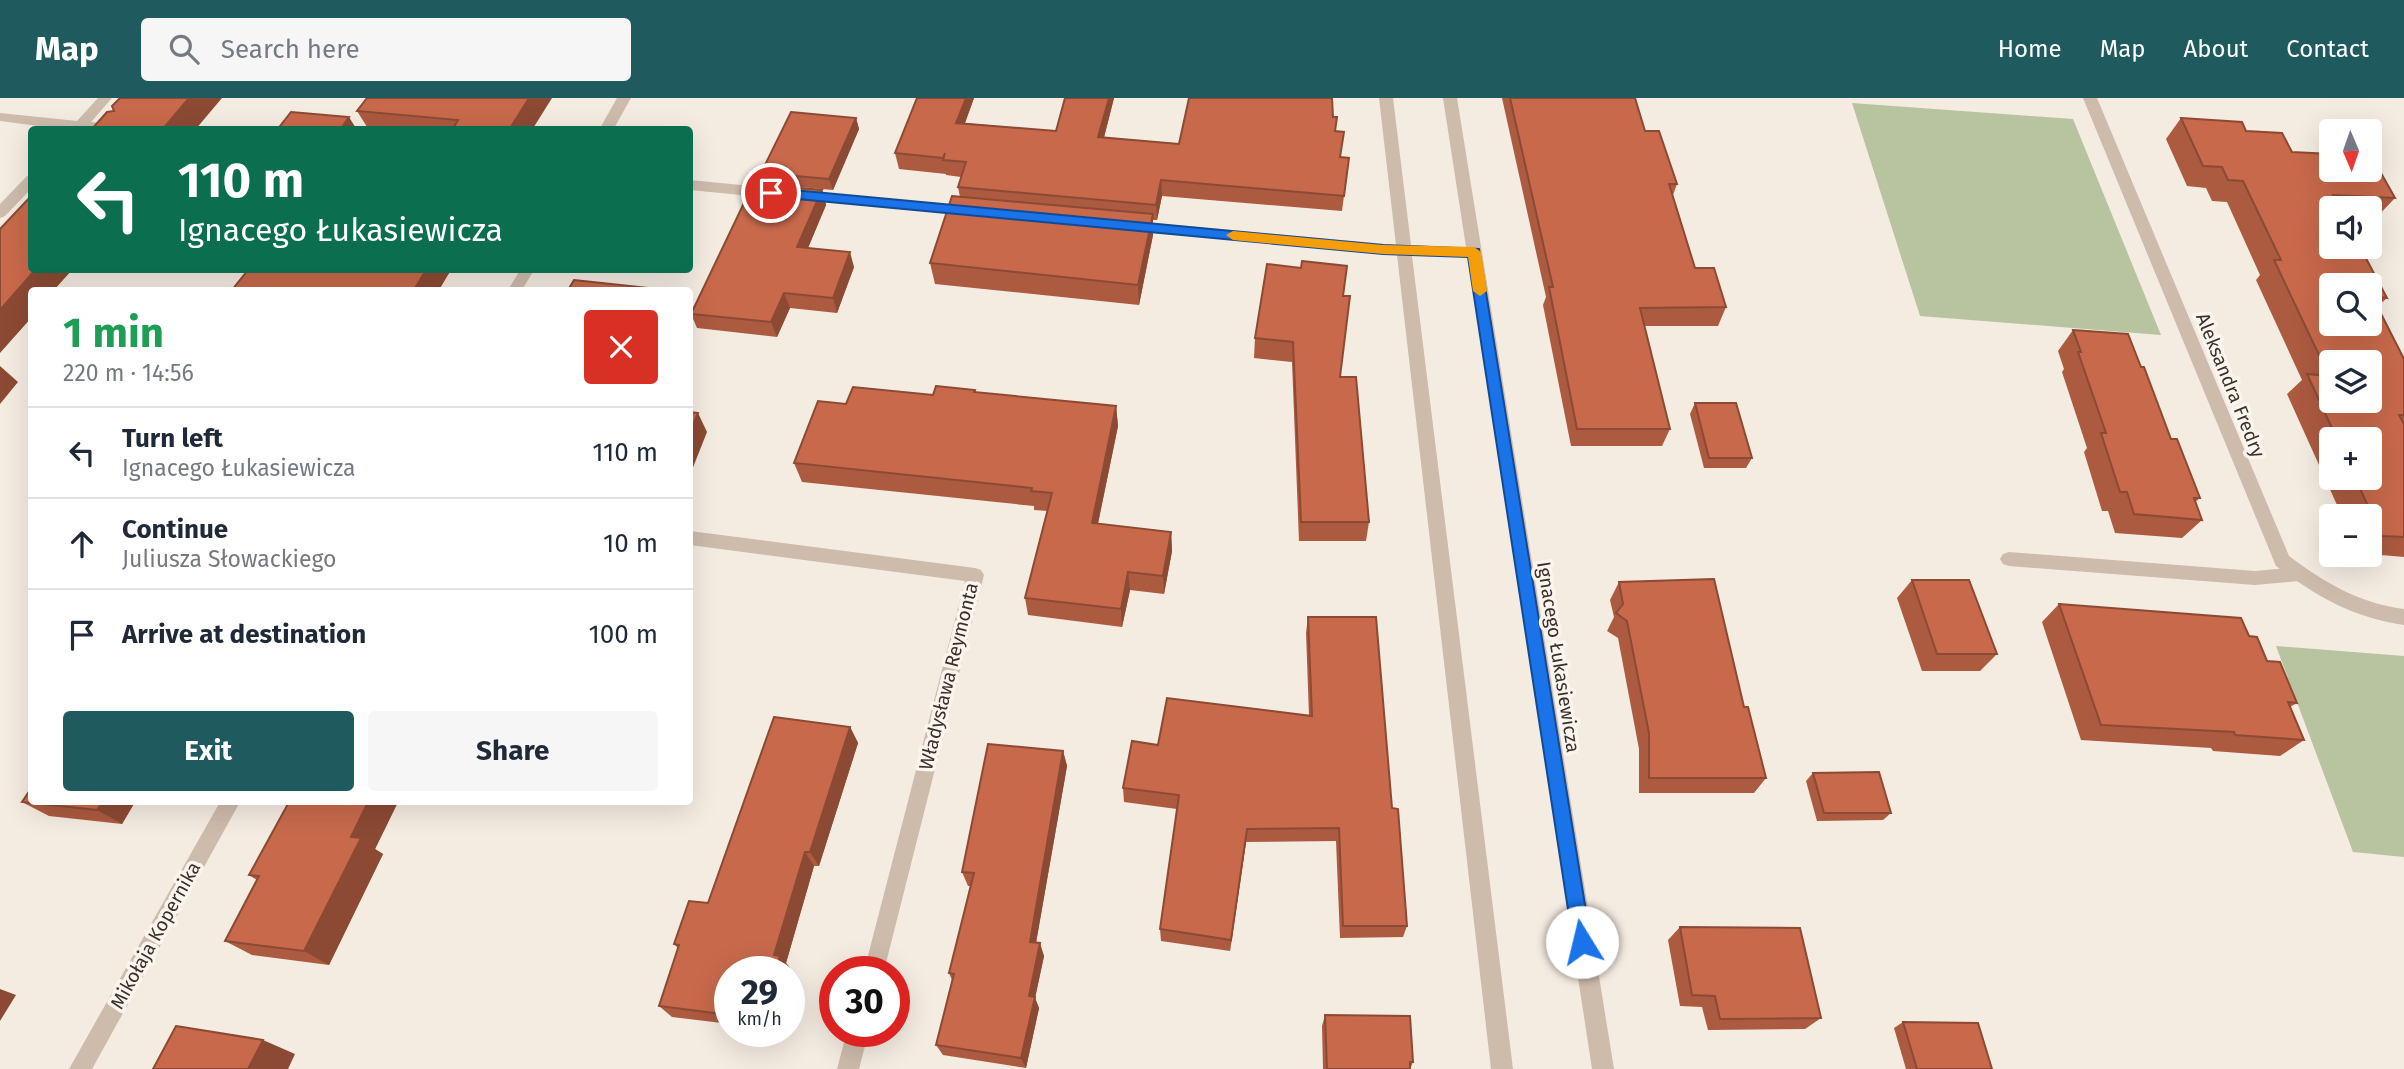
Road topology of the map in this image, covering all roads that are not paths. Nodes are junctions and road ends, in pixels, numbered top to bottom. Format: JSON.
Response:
{"nodes":[{"id":1,"x":105,"y":98,"type":"edge"},
{"id":2,"x":624,"y":98,"type":"edge"},
{"id":3,"x":1386,"y":98,"type":"edge"},
{"id":4,"x":1450,"y":98,"type":"edge"},
{"id":5,"x":2090,"y":98,"type":"edge"},
{"id":6,"x":0,"y":117,"type":"edge"},
{"id":7,"x":70,"y":126,"type":"edge"},
{"id":8,"x":79,"y":126,"type":"edge"},
{"id":9,"x":608,"y":126,"type":"edge"},
{"id":10,"x":28,"y":183,"type":"edge"},
{"id":11,"x":693,"y":185,"type":"edge"},
{"id":12,"x":0,"y":213,"type":"edge"},
{"id":13,"x":993,"y":213,"type":"edge"},
{"id":14,"x":1118,"y":225,"type":"edge"},
{"id":15,"x":1404,"y":251,"type":"junction"},
{"id":16,"x":1474,"y":252,"type":"junction"},
{"id":17,"x":693,"y":538,"type":"edge"},
{"id":18,"x":2009,"y":559,"type":"dead end"},
{"id":19,"x":2299,"y":574,"type":"junction"},
{"id":20,"x":2404,"y":617,"type":"edge"},
{"id":21,"x":228,"y":805,"type":"edge"},
{"id":22,"x":878,"y":956,"type":"edge"},
{"id":23,"x":854,"y":1047,"type":"edge"},
{"id":24,"x":80,"y":1069,"type":"edge"},
{"id":25,"x":848,"y":1069,"type":"edge"},
{"id":26,"x":1502,"y":1069,"type":"edge"},
{"id":27,"x":1603,"y":1069,"type":"edge"}],
"edges":[{"from":1,"to":8,"type":"street"},
{"from":2,"to":9,"type":"street"},
{"from":3,"to":15,"type":"street"},
{"from":4,"to":16,"type":"street","name":"Ignacego Łukasiewicza"},
{"from":5,"to":19,"type":"street","name":"Aleksandra Fredry"},
{"from":6,"to":7,"type":"street"},
{"from":10,"to":12,"type":"street"},
{"from":11,"to":13,"type":"street"},
{"from":14,"to":15,"type":"street"},
{"from":15,"to":16,"type":"street"},
{"from":15,"to":26,"type":"street"},
{"from":16,"to":27,"type":"street","name":"Ignacego Łukasiewicza"},
{"from":17,"to":22,"type":"street","name":"Władysława Reymonta"},
{"from":18,"to":19,"type":"street"},
{"from":19,"to":20,"type":"street","name":"Aleksandra Fredry"},
{"from":21,"to":24,"type":"street","name":"Mikołaja Kopernika"},
{"from":23,"to":25,"type":"street"}]}
